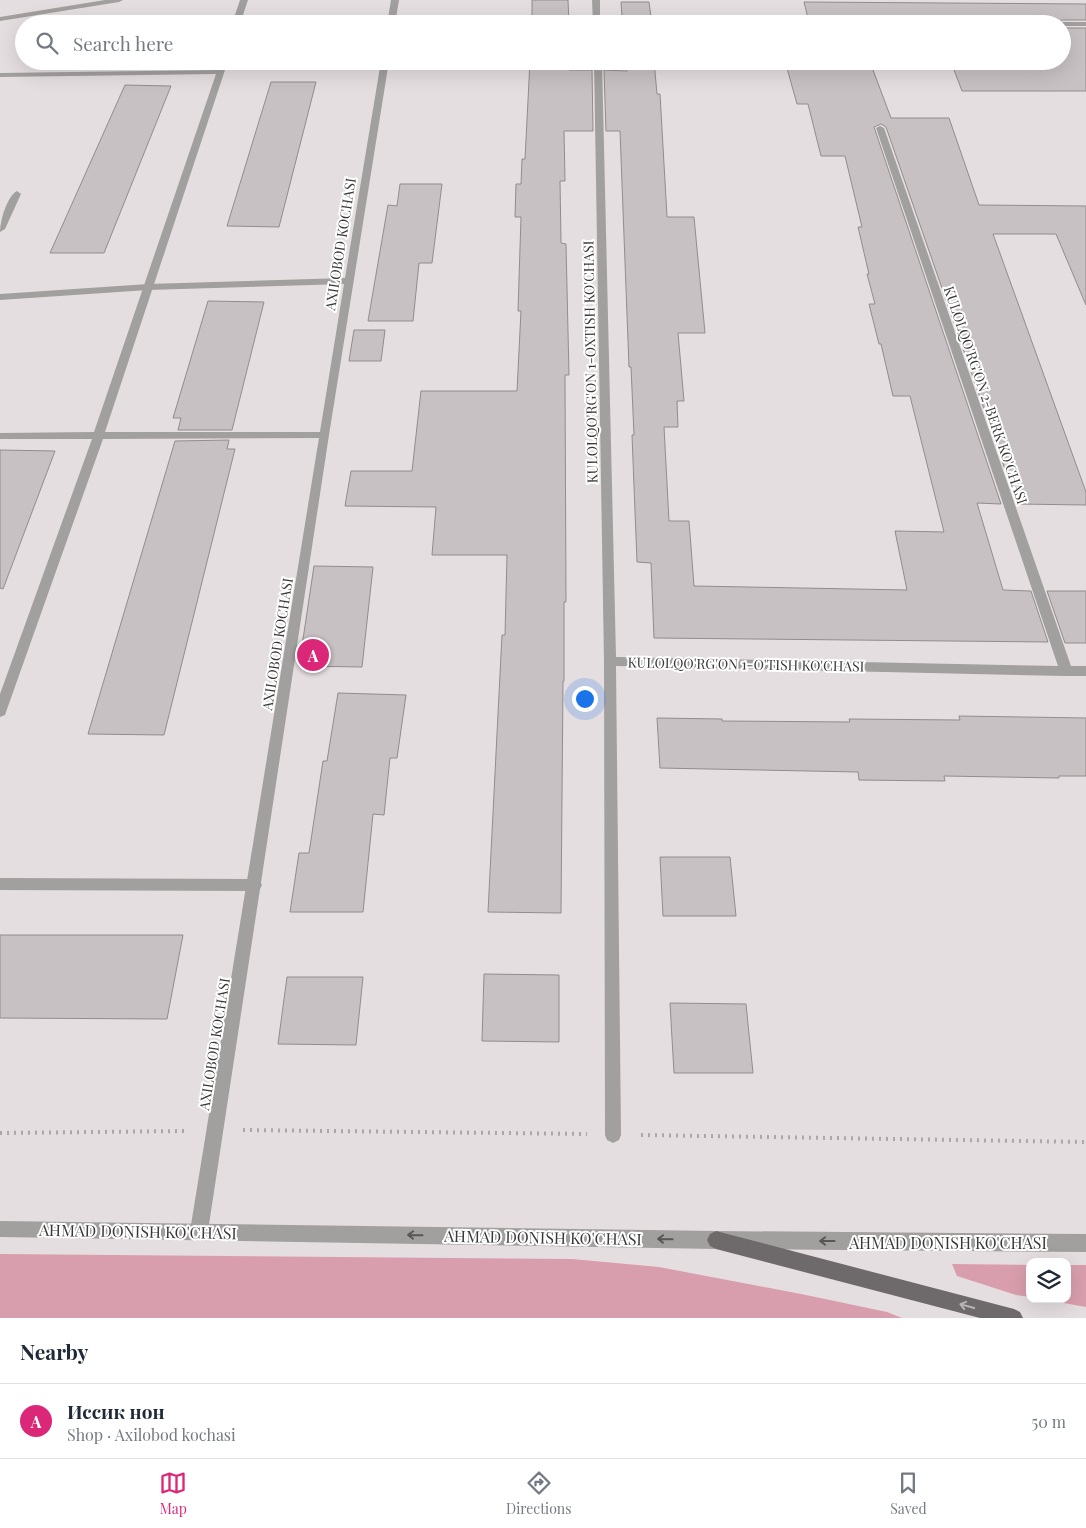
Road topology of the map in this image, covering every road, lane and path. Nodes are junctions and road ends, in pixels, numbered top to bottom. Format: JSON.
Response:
{"nodes":[{"id":1,"x":119,"y":0,"type":"edge"},
{"id":2,"x":244,"y":0,"type":"edge"},
{"id":3,"x":395,"y":0,"type":"edge"},
{"id":4,"x":596,"y":0,"type":"edge"},
{"id":5,"x":239,"y":15,"type":"edge"},
{"id":6,"x":392,"y":15,"type":"edge"},
{"id":7,"x":597,"y":15,"type":"edge"},
{"id":8,"x":0,"y":18,"type":"edge"},
{"id":9,"x":1071,"y":24,"type":"edge"},
{"id":10,"x":1086,"y":24,"type":"edge"},
{"id":11,"x":123,"y":70,"type":"edge"},
{"id":12,"x":221,"y":70,"type":"edge"},
{"id":13,"x":383,"y":70,"type":"edge"},
{"id":14,"x":598,"y":70,"type":"edge"},
{"id":15,"x":0,"y":75,"type":"edge"},
{"id":16,"x":880,"y":128,"type":"dead end"},
{"id":17,"x":17,"y":194,"type":"dead end"},
{"id":18,"x":0,"y":229,"type":"edge"},
{"id":19,"x":348,"y":281,"type":"junction"},
{"id":20,"x":148,"y":288,"type":"junction"},
{"id":21,"x":0,"y":297,"type":"edge"},
{"id":22,"x":324,"y":435,"type":"junction"},
{"id":23,"x":0,"y":436,"type":"edge"},
{"id":24,"x":98,"y":437,"type":"junction"},
{"id":25,"x":610,"y":662,"type":"junction"},
{"id":26,"x":1066,"y":671,"type":"junction"},
{"id":27,"x":1086,"y":672,"type":"edge"},
{"id":28,"x":0,"y":712,"type":"edge"},
{"id":29,"x":0,"y":884,"type":"edge"},
{"id":30,"x":254,"y":885,"type":"junction"},
{"id":31,"x":216,"y":1130,"type":"junction"},
{"id":32,"x":0,"y":1133,"type":"edge"},
{"id":33,"x":613,"y":1135,"type":"junction"},
{"id":34,"x":1086,"y":1142,"type":"edge"},
{"id":35,"x":0,"y":1229,"type":"edge"},
{"id":36,"x":199,"y":1231,"type":"junction"},
{"id":37,"x":716,"y":1240,"type":"junction"},
{"id":38,"x":1086,"y":1243,"type":"edge"},
{"id":39,"x":1014,"y":1318,"type":"edge"}],
"edges":[{"from":1,"to":8,"type":"street"},
{"from":2,"to":5,"type":"street"},
{"from":3,"to":6,"type":"street"},
{"from":4,"to":7,"type":"street"},
{"from":9,"to":10,"type":"street"},
{"from":11,"to":15,"type":"street"},
{"from":12,"to":20,"type":"street"},
{"from":13,"to":19,"type":"street","name":"AXILOBOD KOCHASI"},
{"from":14,"to":25,"type":"street","name":"KULOLQO'RG'ON 1-OXTISH KO'CHASI"},
{"from":16,"to":26,"type":"street","name":"KULOLQO'RG'ON 2-BERK KO'CHASI"},
{"from":17,"to":18,"type":"street"},
{"from":19,"to":20,"type":"street"},
{"from":19,"to":22,"type":"street","name":"AXILOBOD KOCHASI"},
{"from":20,"to":21,"type":"street"},
{"from":20,"to":24,"type":"street"},
{"from":22,"to":24,"type":"street"},
{"from":22,"to":30,"type":"street","name":"AXILOBOD KOCHASI"},
{"from":23,"to":24,"type":"street"},
{"from":24,"to":28,"type":"street"},
{"from":25,"to":26,"type":"street","name":"KULOLQO'RG'ON 1-O'TISH KO'CHASI"},
{"from":25,"to":33,"type":"street","name":"KULOLQO'RG'ON 1-O'TISH KO'CHASI"},
{"from":26,"to":27,"type":"street","name":"KULOLQO'RG'ON 1-O'TISH KO'CHASI"},
{"from":29,"to":30,"type":"street"},
{"from":30,"to":31,"type":"street","name":"AXILOBOD KOCHASI"},
{"from":31,"to":32,"type":"path"},
{"from":31,"to":33,"type":"path"},
{"from":31,"to":36,"type":"street","name":"AXILOBOD KOCHASI"},
{"from":33,"to":34,"type":"path"},
{"from":35,"to":36,"type":"street","name":"AHMAD DONISH KO'CHASI"},
{"from":37,"to":36,"type":"street","name":"AHMAD DONISH KO'CHASI","one_way":true},
{"from":38,"to":37,"type":"street","name":"AHMAD DONISH KO'CHASI","one_way":true},
{"from":39,"to":37,"type":"main road","one_way":true}]}
